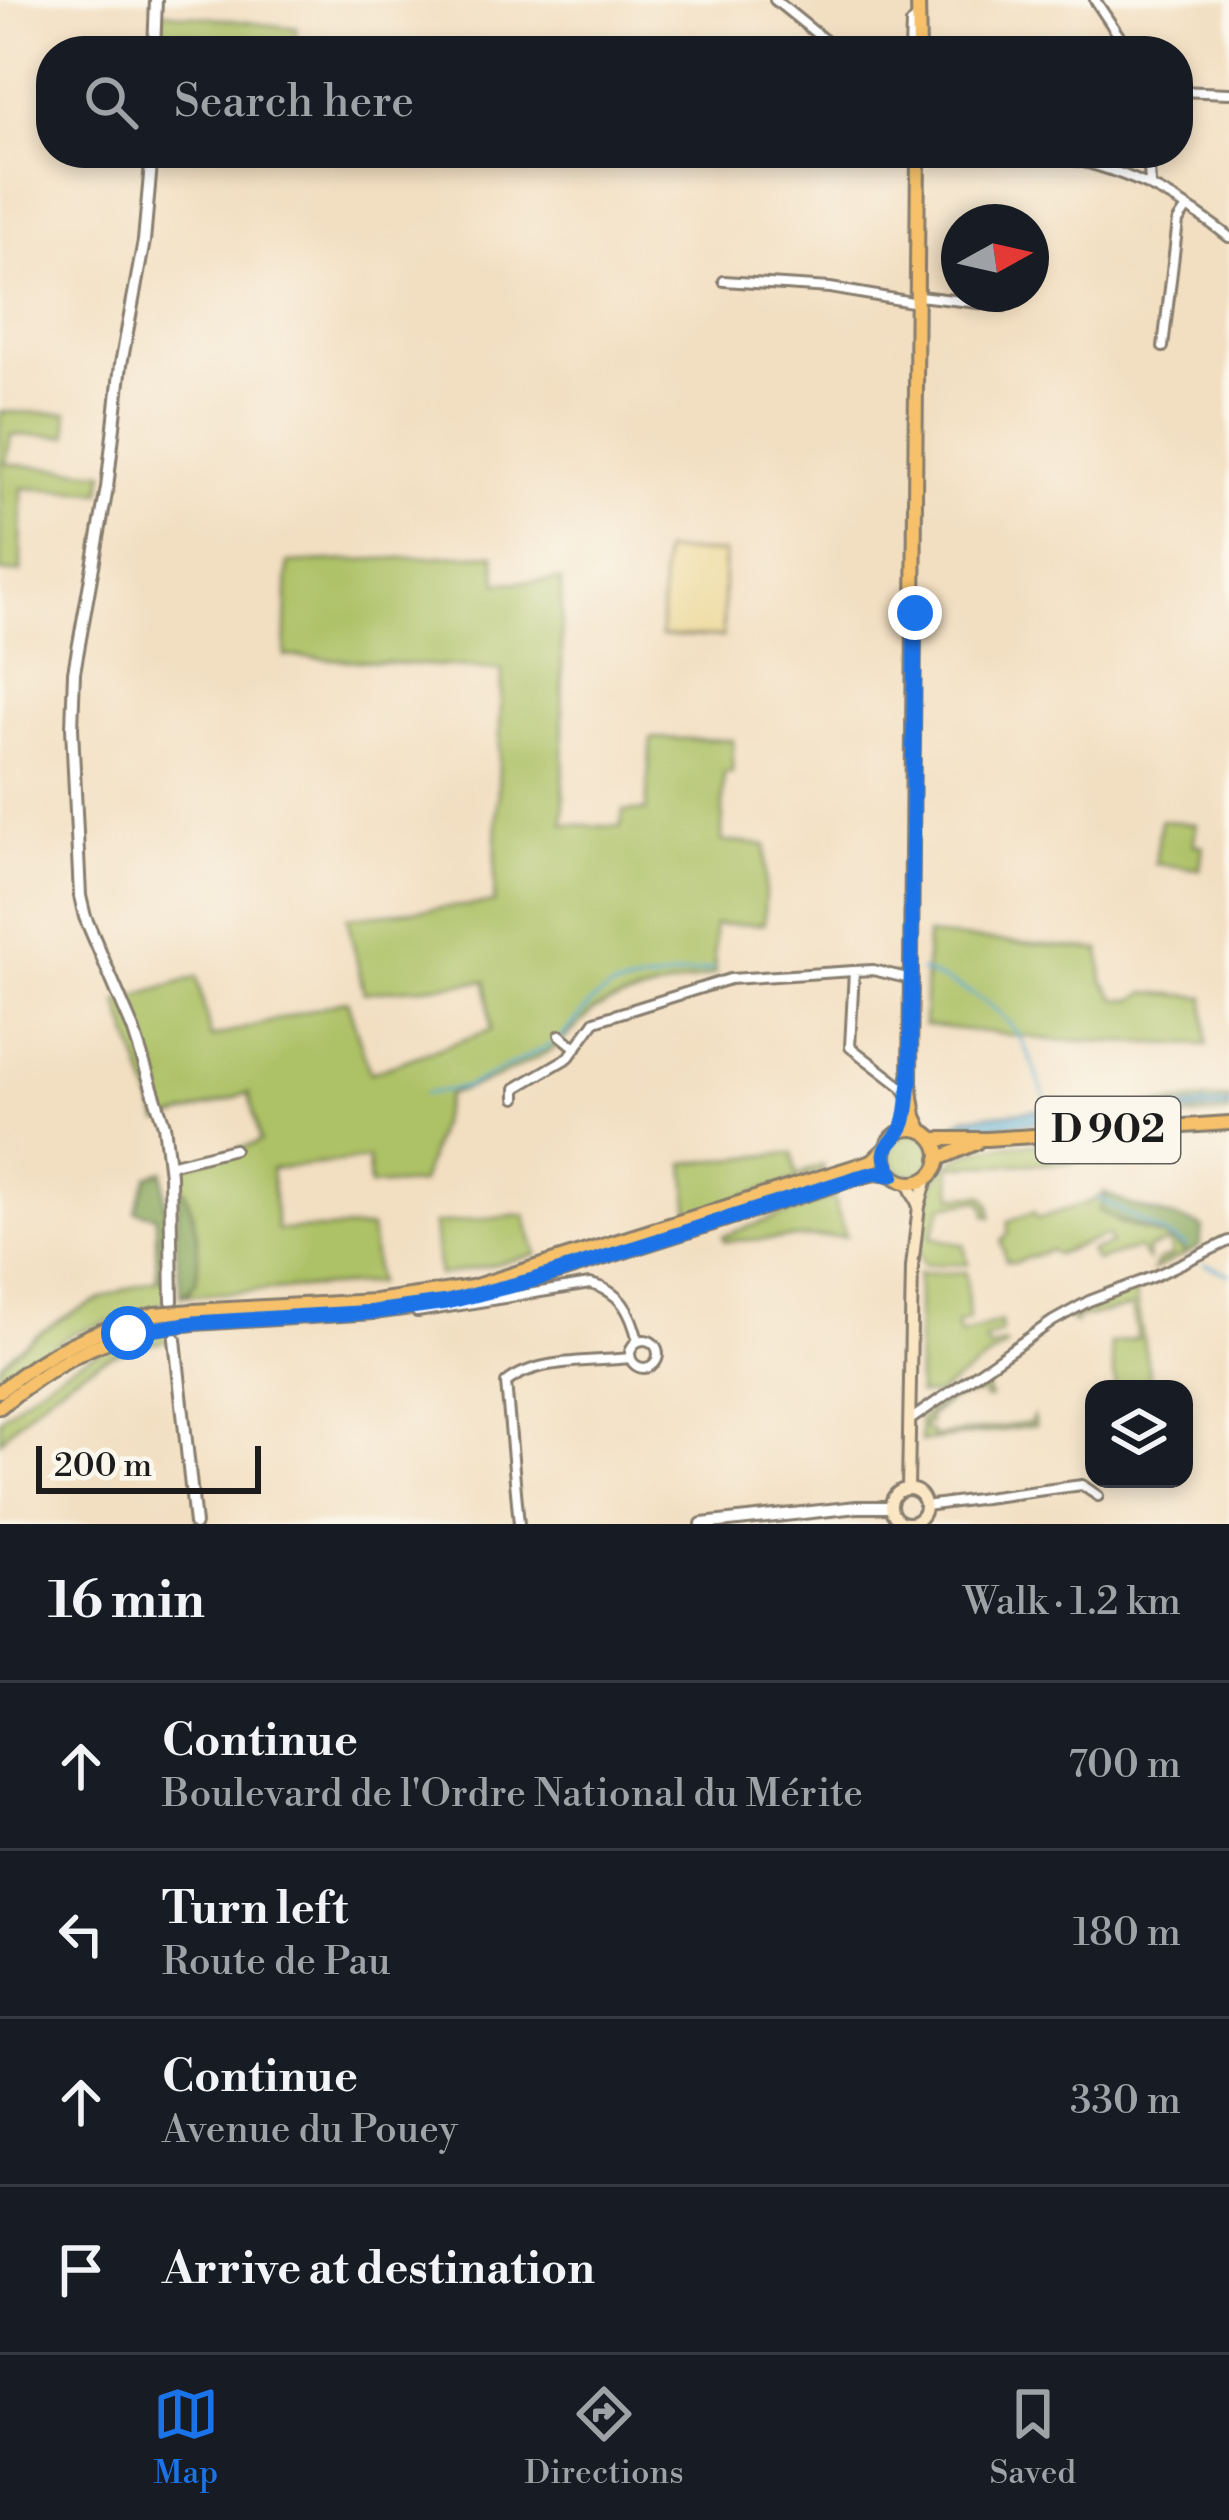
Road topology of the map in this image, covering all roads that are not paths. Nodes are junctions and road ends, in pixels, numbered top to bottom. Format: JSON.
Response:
{"nodes":[{"id":1,"x":156,"y":0,"type":"edge"},
{"id":2,"x":775,"y":0,"type":"edge"},
{"id":3,"x":1095,"y":0,"type":"edge"},
{"id":4,"x":155,"y":36,"type":"edge"},
{"id":5,"x":819,"y":36,"type":"edge"},
{"id":6,"x":1119,"y":36,"type":"edge"},
{"id":7,"x":1193,"y":92,"type":"edge"},
{"id":8,"x":1229,"y":93,"type":"edge"},
{"id":9,"x":150,"y":168,"type":"edge"},
{"id":10,"x":918,"y":168,"type":"edge"},
{"id":11,"x":1112,"y":168,"type":"edge"},
{"id":12,"x":1149,"y":168,"type":"edge"},
{"id":13,"x":1150,"y":183,"type":"junction"},
{"id":14,"x":1186,"y":209,"type":"junction"},
{"id":15,"x":1229,"y":237,"type":"edge"},
{"id":16,"x":724,"y":281,"type":"dead end"},
{"id":17,"x":918,"y":300,"type":"junction"},
{"id":18,"x":941,"y":302,"type":"edge"},
{"id":19,"x":1163,"y":347,"type":"dead end"},
{"id":20,"x":854,"y":971,"type":"junction"},
{"id":21,"x":912,"y":979,"type":"junction"},
{"id":22,"x":561,"y":1037,"type":"dead end"},
{"id":23,"x":576,"y":1048,"type":"junction"},
{"id":24,"x":909,"y":1090,"type":"junction"},
{"id":25,"x":516,"y":1098,"type":"dead end"},
{"id":26,"x":1229,"y":1123,"type":"edge"},
{"id":27,"x":901,"y":1131,"type":"junction"},
{"id":28,"x":927,"y":1135,"type":"junction"},
{"id":29,"x":987,"y":1139,"type":"junction"},
{"id":30,"x":886,"y":1148,"type":"junction"},
{"id":31,"x":234,"y":1149,"type":"dead end"},
{"id":32,"x":938,"y":1160,"type":"junction"},
{"id":33,"x":169,"y":1165,"type":"junction"},
{"id":34,"x":893,"y":1175,"type":"junction"},
{"id":35,"x":927,"y":1178,"type":"junction"},
{"id":36,"x":908,"y":1183,"type":"junction"},
{"id":37,"x":919,"y":1206,"type":"junction"},
{"id":38,"x":1229,"y":1241,"type":"edge"},
{"id":39,"x":172,"y":1301,"type":"dead end"},
{"id":40,"x":374,"y":1312,"type":"junction"},
{"id":41,"x":193,"y":1317,"type":"junction"},
{"id":42,"x":156,"y":1321,"type":"junction"},
{"id":43,"x":175,"y":1339,"type":"dead end"},
{"id":44,"x":638,"y":1341,"type":"junction"},
{"id":45,"x":630,"y":1358,"type":"junction"},
{"id":46,"x":0,"y":1391,"type":"edge"},
{"id":47,"x":911,"y":1395,"type":"junction"},
{"id":48,"x":937,"y":1400,"type":"junction"},
{"id":49,"x":0,"y":1408,"type":"edge"},
{"id":50,"x":910,"y":1420,"type":"junction"},
{"id":51,"x":908,"y":1489,"type":"junction"},
{"id":52,"x":1098,"y":1496,"type":"dead end"},
{"id":53,"x":925,"y":1506,"type":"junction"},
{"id":54,"x":891,"y":1507,"type":"junction"},
{"id":55,"x":901,"y":1522,"type":"edge"},
{"id":56,"x":916,"y":1522,"type":"edge"},
{"id":57,"x":195,"y":1524,"type":"edge"},
{"id":58,"x":519,"y":1524,"type":"edge"},
{"id":59,"x":702,"y":1524,"type":"edge"}],
"edges":[{"from":1,"to":4,"type":"street"},
{"from":2,"to":5,"type":"street"},
{"from":3,"to":6,"type":"street"},
{"from":7,"to":8,"type":"street"},
{"from":9,"to":33,"type":"street"},
{"from":10,"to":17,"type":"main road"},
{"from":11,"to":13,"type":"street"},
{"from":12,"to":13,"type":"street"},
{"from":13,"to":14,"type":"street"},
{"from":14,"to":15,"type":"street"},
{"from":14,"to":19,"type":"street"},
{"from":16,"to":17,"type":"street"},
{"from":17,"to":18,"type":"street"},
{"from":17,"to":21,"type":"main road"},
{"from":20,"to":21,"type":"street"},
{"from":20,"to":23,"type":"street"},
{"from":20,"to":24,"type":"street"},
{"from":21,"to":24,"type":"main road"},
{"from":22,"to":23,"type":"street"},
{"from":23,"to":25,"type":"street"},
{"from":24,"to":27,"type":"main road"},
{"from":24,"to":28,"type":"main road"},
{"from":26,"to":29,"type":"main road","number":"D 902"},
{"from":27,"to":28,"type":"main road"},
{"from":27,"to":30,"type":"main road"},
{"from":28,"to":29,"type":"main road","number":"D 902"},
{"from":28,"to":32,"type":"main road"},
{"from":29,"to":32,"type":"main road","number":"D 902"},
{"from":30,"to":34,"type":"main road"},
{"from":30,"to":41,"type":"main road"},
{"from":31,"to":33,"type":"street"},
{"from":32,"to":35,"type":"main road"},
{"from":33,"to":39,"type":"street"},
{"from":34,"to":36,"type":"main road"},
{"from":34,"to":40,"type":"main road"},
{"from":35,"to":36,"type":"main road"},
{"from":35,"to":37,"type":"main road"},
{"from":36,"to":37,"type":"main road"},
{"from":37,"to":47,"type":"main road"},
{"from":38,"to":48,"type":"street"},
{"from":40,"to":41,"type":"main road"},
{"from":40,"to":44,"type":"street"},
{"from":41,"to":42,"type":"main road","bridge":true},
{"from":42,"to":46,"type":"main road"},
{"from":42,"to":49,"type":"main road"},
{"from":43,"to":57,"type":"street"},
{"from":44,"to":45,"type":"street"},
{"from":44,"to":45,"type":"street"},
{"from":45,"to":58,"type":"street"},
{"from":47,"to":48,"type":"street"},
{"from":47,"to":50,"type":"main road"},
{"from":48,"to":50,"type":"street"},
{"from":50,"to":51,"type":"main road"},
{"from":51,"to":53,"type":"main road"},
{"from":51,"to":54,"type":"main road"},
{"from":52,"to":53,"type":"street"},
{"from":53,"to":56,"type":"main road"},
{"from":54,"to":55,"type":"main road"},
{"from":54,"to":59,"type":"street"},
{"from":55,"to":56,"type":"main road"}]}
